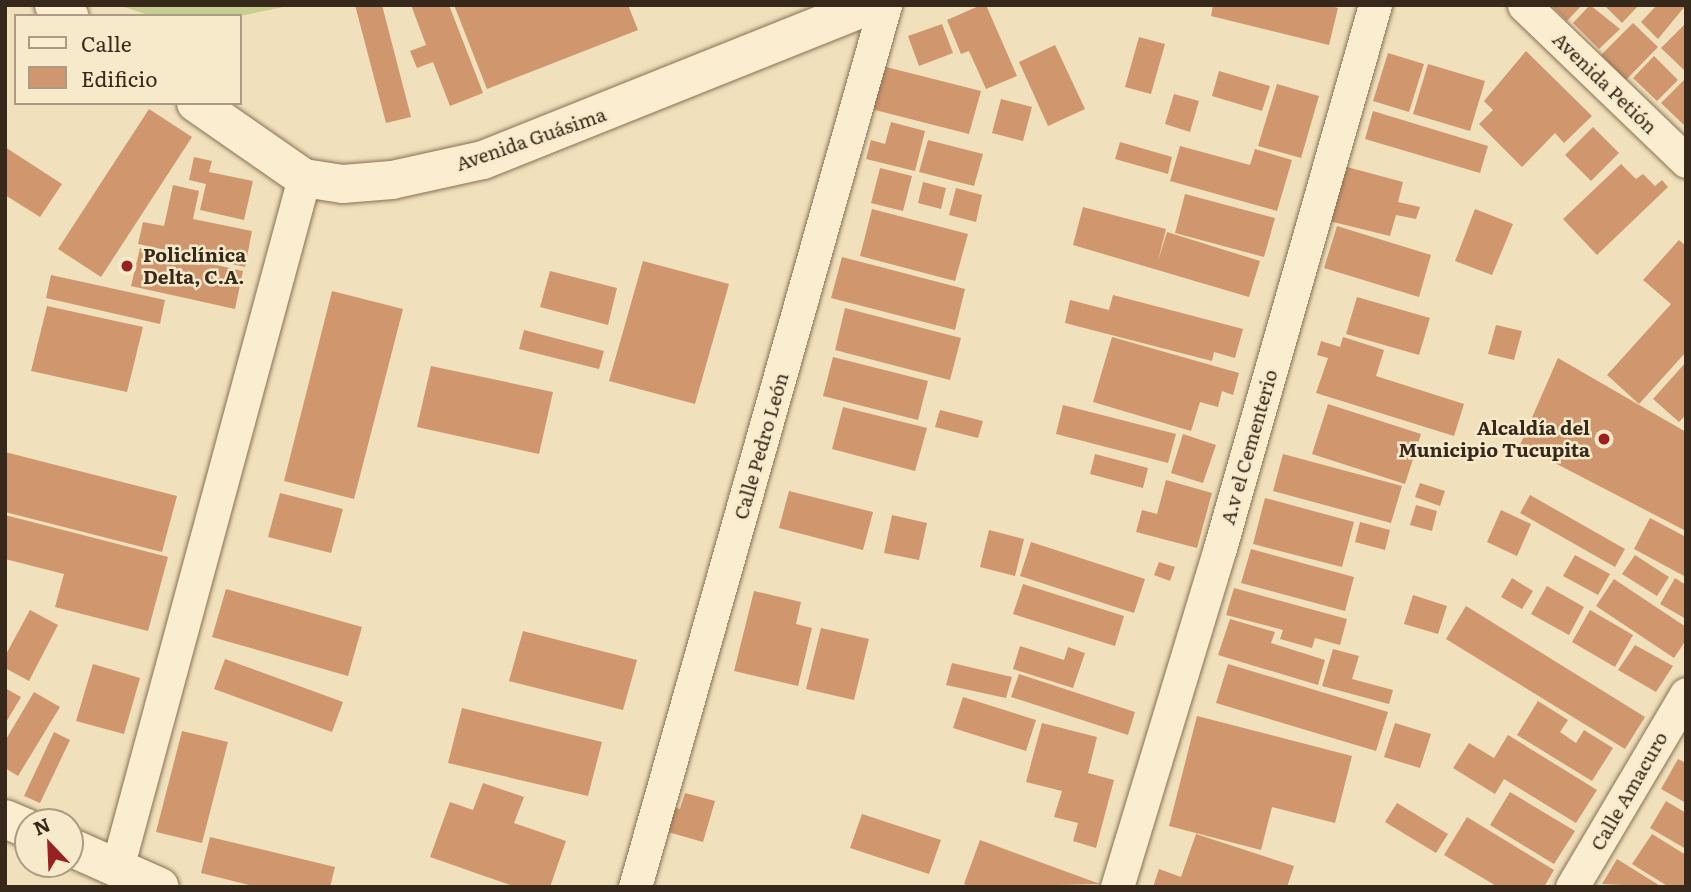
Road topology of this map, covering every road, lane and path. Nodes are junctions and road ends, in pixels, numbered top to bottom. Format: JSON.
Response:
{"nodes":[{"id":1,"x":871,"y":5,"type":"edge"},
{"id":2,"x":885,"y":5,"type":"edge"},
{"id":3,"x":1375,"y":5,"type":"edge"},
{"id":4,"x":1524,"y":5,"type":"edge"},
{"id":5,"x":199,"y":105,"type":"edge"},
{"id":6,"x":1686,"y":161,"type":"edge"},
{"id":7,"x":304,"y":177,"type":"junction"},
{"id":8,"x":1686,"y":694,"type":"edge"},
{"id":9,"x":84,"y":854,"type":"edge"},
{"id":10,"x":117,"y":868,"type":"junction"},
{"id":11,"x":160,"y":887,"type":"edge"},
{"id":12,"x":635,"y":887,"type":"edge"},
{"id":13,"x":1117,"y":887,"type":"edge"},
{"id":14,"x":1573,"y":887,"type":"edge"}],
"edges":[{"from":1,"to":7,"type":"main road","name":"Avenida Guásima"},
{"from":2,"to":12,"type":"street","name":"Calle Pedro León"},
{"from":3,"to":13,"type":"street","name":"A.v el Cementerio"},
{"from":4,"to":6,"type":"street","name":"Avenida Petión"},
{"from":5,"to":7,"type":"main road","name":"Avenida Guásima"},
{"from":7,"to":10,"type":"street"},
{"from":8,"to":14,"type":"street","name":"Calle Amacuro"},
{"from":9,"to":10,"type":"main road"},
{"from":10,"to":11,"type":"main road"}]}
